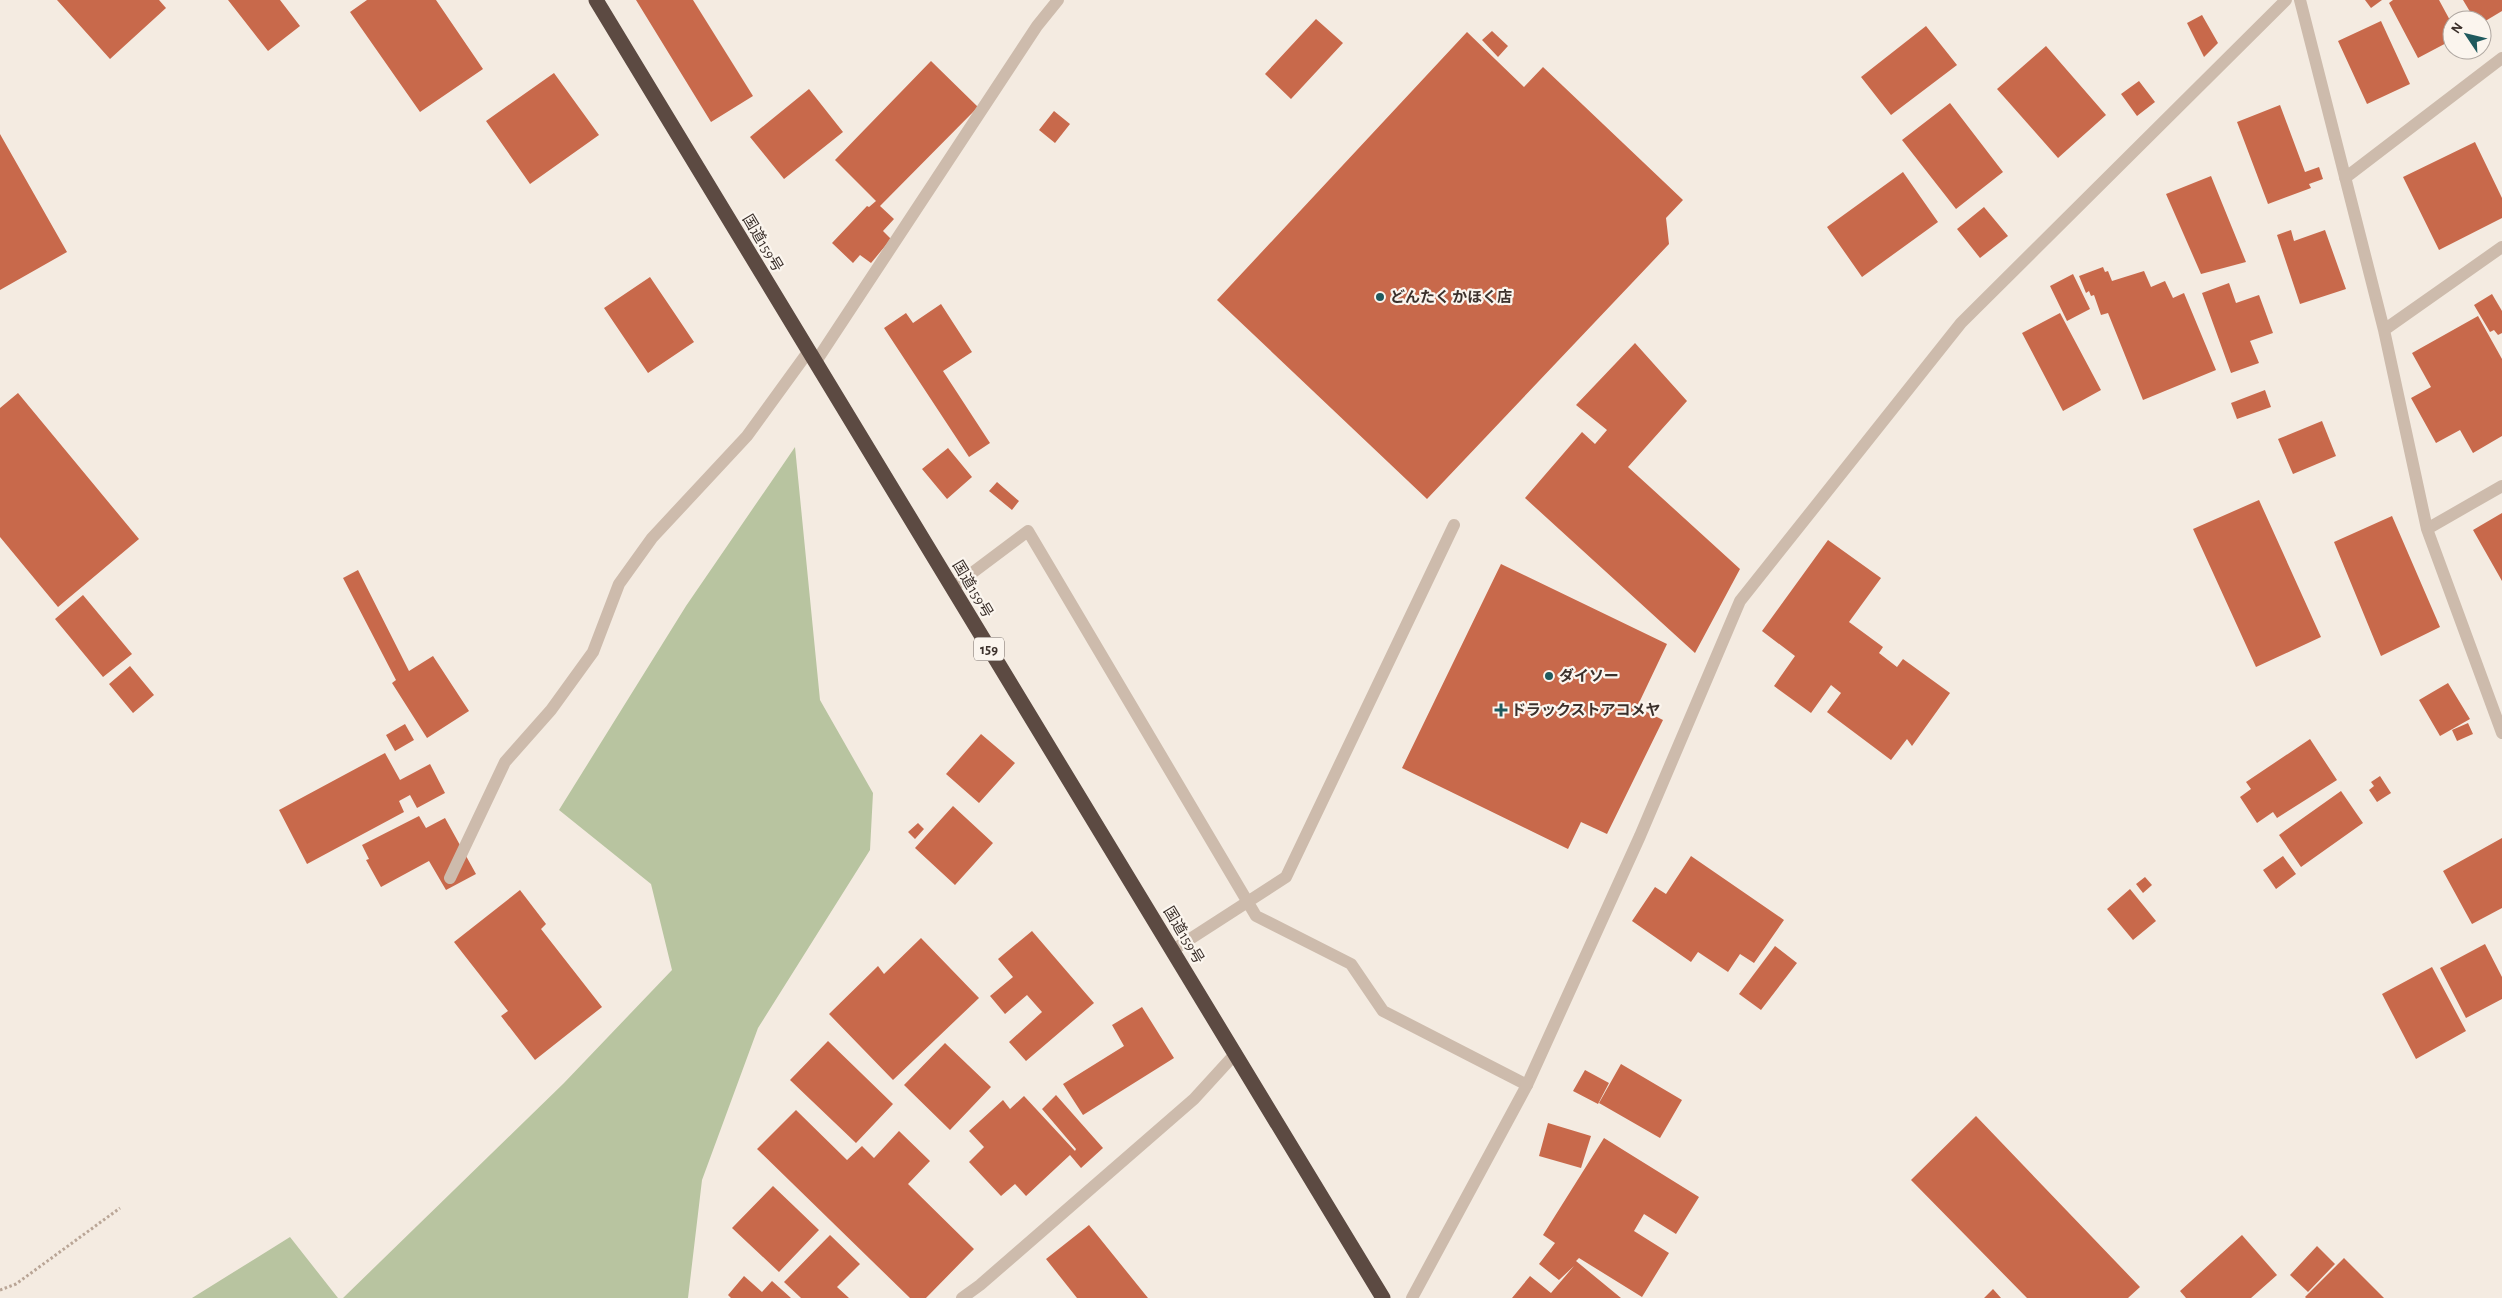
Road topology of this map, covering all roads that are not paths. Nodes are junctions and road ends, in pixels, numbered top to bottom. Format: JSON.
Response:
{"nodes":[{"id":1,"x":596,"y":0,"type":"edge"},
{"id":2,"x":1058,"y":0,"type":"edge"},
{"id":3,"x":2286,"y":0,"type":"edge"},
{"id":4,"x":2300,"y":0,"type":"edge"},
{"id":5,"x":2502,"y":58,"type":"edge"},
{"id":6,"x":2345,"y":178,"type":"junction"},
{"id":7,"x":2502,"y":247,"type":"edge"},
{"id":8,"x":2384,"y":330,"type":"junction"},
{"id":9,"x":812,"y":358,"type":"junction"},
{"id":10,"x":2502,"y":486,"type":"edge"},
{"id":11,"x":1454,"y":525,"type":"dead end"},
{"id":12,"x":2427,"y":529,"type":"junction"},
{"id":13,"x":952,"y":588,"type":"junction"},
{"id":14,"x":2502,"y":733,"type":"edge"},
{"id":15,"x":450,"y":878,"type":"dead end"},
{"id":16,"x":1247,"y":902,"type":"junction"},
{"id":17,"x":1172,"y":950,"type":"junction"},
{"id":18,"x":1236,"y":1053,"type":"junction"},
{"id":19,"x":1527,"y":1085,"type":"junction"},
{"id":20,"x":962,"y":1298,"type":"edge"},
{"id":21,"x":1383,"y":1298,"type":"edge"},
{"id":22,"x":1412,"y":1298,"type":"edge"}],
"edges":[{"from":1,"to":9,"type":"highway","name":"国道159号","number":"159"},
{"from":2,"to":9,"type":"street"},
{"from":3,"to":19,"type":"street"},
{"from":4,"to":6,"type":"street"},
{"from":5,"to":6,"type":"street"},
{"from":6,"to":8,"type":"street"},
{"from":7,"to":8,"type":"street"},
{"from":8,"to":12,"type":"street"},
{"from":9,"to":13,"type":"highway","name":"国道159号","number":"159"},
{"from":9,"to":15,"type":"street"},
{"from":10,"to":12,"type":"street"},
{"from":11,"to":16,"type":"street"},
{"from":12,"to":14,"type":"street"},
{"from":13,"to":16,"type":"street"},
{"from":13,"to":17,"type":"highway","name":"国道159号","number":"159"},
{"from":16,"to":17,"type":"street"},
{"from":16,"to":19,"type":"street"},
{"from":17,"to":18,"type":"highway","name":"国道159号","number":"159"},
{"from":18,"to":20,"type":"street"},
{"from":18,"to":21,"type":"highway","name":"国道159号","number":"159"},
{"from":19,"to":22,"type":"street"}]}
